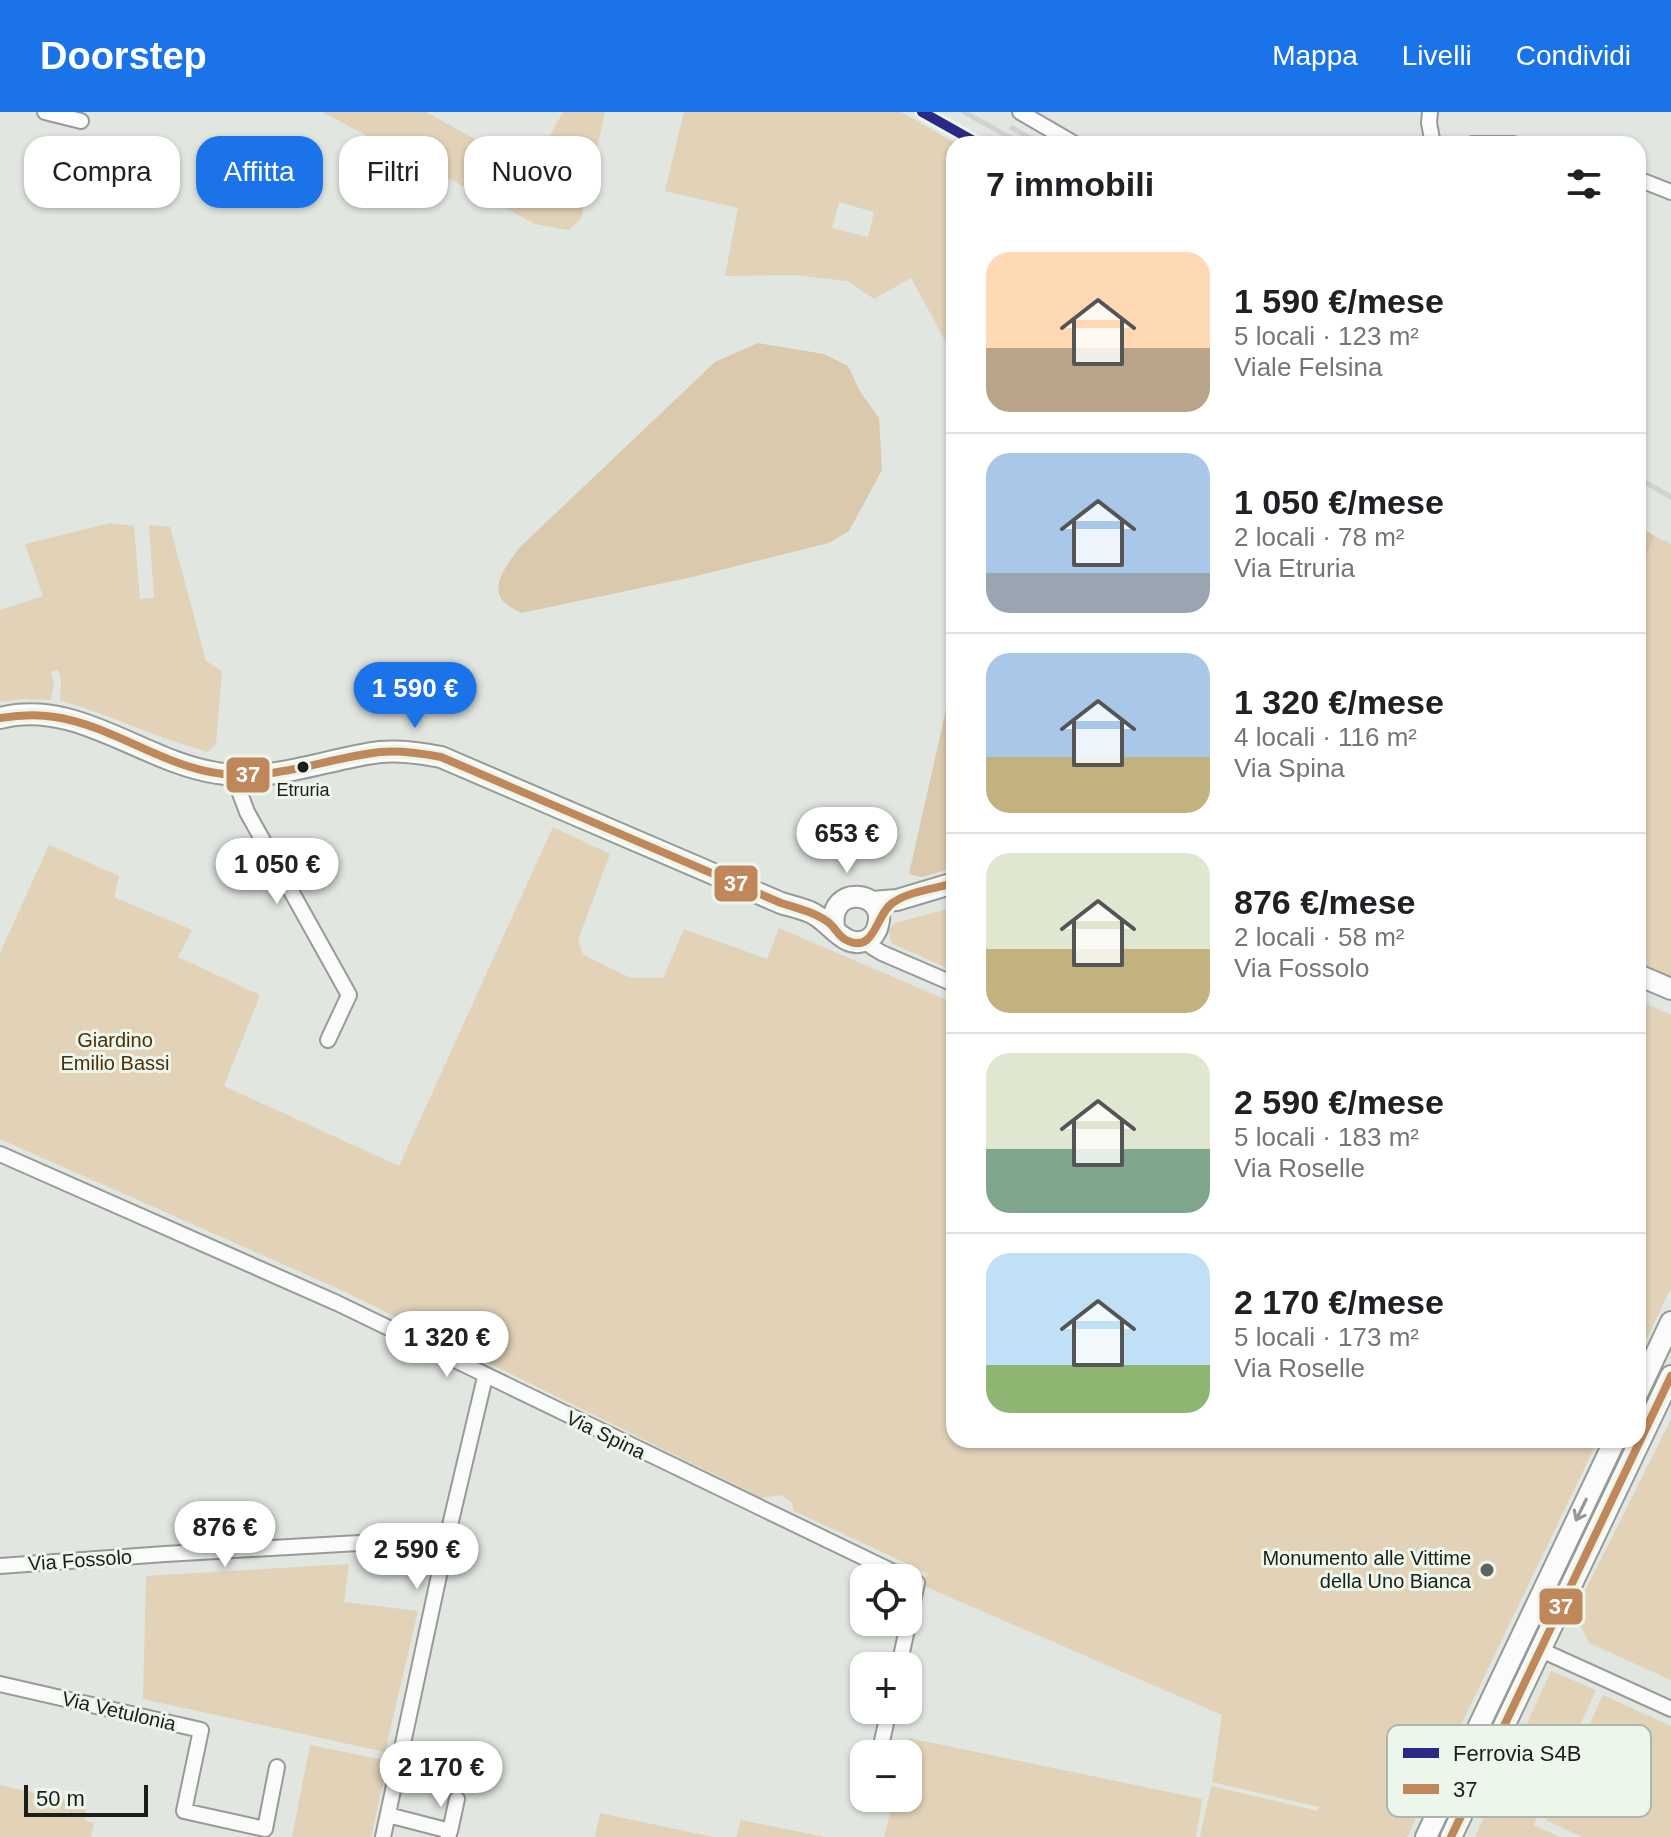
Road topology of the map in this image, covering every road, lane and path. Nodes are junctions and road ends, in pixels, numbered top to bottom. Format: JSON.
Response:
{"nodes":[{"id":1,"x":45,"y":112,"type":"edge"},
{"id":2,"x":1020,"y":112,"type":"edge"},
{"id":3,"x":1430,"y":112,"type":"edge"},
{"id":4,"x":1042,"y":118,"type":"edge"},
{"id":5,"x":81,"y":121,"type":"dead end"},
{"id":6,"x":1065,"y":136,"type":"edge"},
{"id":7,"x":1431,"y":136,"type":"edge"},
{"id":8,"x":1646,"y":182,"type":"edge"},
{"id":9,"x":1671,"y":192,"type":"edge"},
{"id":10,"x":0,"y":718,"type":"edge"},
{"id":11,"x":238,"y":776,"type":"junction"},
{"id":12,"x":946,"y":885,"type":"edge"},
{"id":13,"x":876,"y":909,"type":"junction"},
{"id":14,"x":834,"y":918,"type":"junction"},
{"id":15,"x":866,"y":940,"type":"junction"},
{"id":16,"x":1646,"y":978,"type":"edge"},
{"id":17,"x":946,"y":981,"type":"edge"},
{"id":18,"x":1671,"y":989,"type":"edge"},
{"id":19,"x":328,"y":1040,"type":"dead end"},
{"id":20,"x":0,"y":1154,"type":"edge"},
{"id":21,"x":1671,"y":1322,"type":"edge"},
{"id":22,"x":1646,"y":1375,"type":"edge"},
{"id":23,"x":1671,"y":1376,"type":"edge"},
{"id":24,"x":485,"y":1377,"type":"junction"},
{"id":25,"x":1646,"y":1429,"type":"edge"},
{"id":26,"x":1611,"y":1448,"type":"edge"},
{"id":27,"x":1637,"y":1448,"type":"edge"},
{"id":28,"x":447,"y":1538,"type":"junction"},
{"id":29,"x":876,"y":1564,"type":"edge"},
{"id":30,"x":0,"y":1566,"type":"edge"},
{"id":31,"x":1541,"y":1650,"type":"junction"},
{"id":32,"x":0,"y":1684,"type":"edge"},
{"id":33,"x":1671,"y":1709,"type":"edge"},
{"id":34,"x":1479,"y":1725,"type":"edge"},
{"id":35,"x":1505,"y":1725,"type":"edge"},
{"id":36,"x":277,"y":1767,"type":"dead end"},
{"id":37,"x":457,"y":1799,"type":"dead end"},
{"id":38,"x":388,"y":1815,"type":"junction"},
{"id":39,"x":1436,"y":1817,"type":"edge"},
{"id":40,"x":1461,"y":1817,"type":"edge"},
{"id":41,"x":449,"y":1834,"type":"edge"},
{"id":42,"x":383,"y":1837,"type":"edge"},
{"id":43,"x":1426,"y":1837,"type":"edge"},
{"id":44,"x":1451,"y":1837,"type":"edge"}],
"edges":[{"from":1,"to":5,"type":"street"},
{"from":2,"to":4,"type":"street"},
{"from":3,"to":7,"type":"street"},
{"from":4,"to":6,"type":"street"},
{"from":8,"to":9,"type":"street"},
{"from":10,"to":11,"type":"street"},
{"from":11,"to":14,"type":"street"},
{"from":11,"to":19,"type":"street"},
{"from":12,"to":13,"type":"street"},
{"from":13,"to":14,"type":"street"},
{"from":13,"to":15,"type":"street"},
{"from":14,"to":15,"type":"street"},
{"from":15,"to":17,"type":"street"},
{"from":16,"to":18,"type":"street"},
{"from":20,"to":24,"type":"street","name":"Via Spina"},
{"from":21,"to":22,"type":"street"},
{"from":23,"to":25,"type":"street"},
{"from":24,"to":28,"type":"street"},
{"from":24,"to":29,"type":"street","name":"Via Spina"},
{"from":26,"to":34,"type":"street","one_way":true},
{"from":27,"to":31,"type":"street"},
{"from":28,"to":30,"type":"street","name":"Via Fossolo"},
{"from":28,"to":38,"type":"street"},
{"from":31,"to":33,"type":"street"},
{"from":31,"to":35,"type":"street"},
{"from":32,"to":36,"type":"street","name":"Via Vetulonia"},
{"from":37,"to":41,"type":"street"},
{"from":38,"to":41,"type":"street"},
{"from":38,"to":42,"type":"street"},
{"from":39,"to":43,"type":"street","one_way":true},
{"from":40,"to":44,"type":"street"}]}
